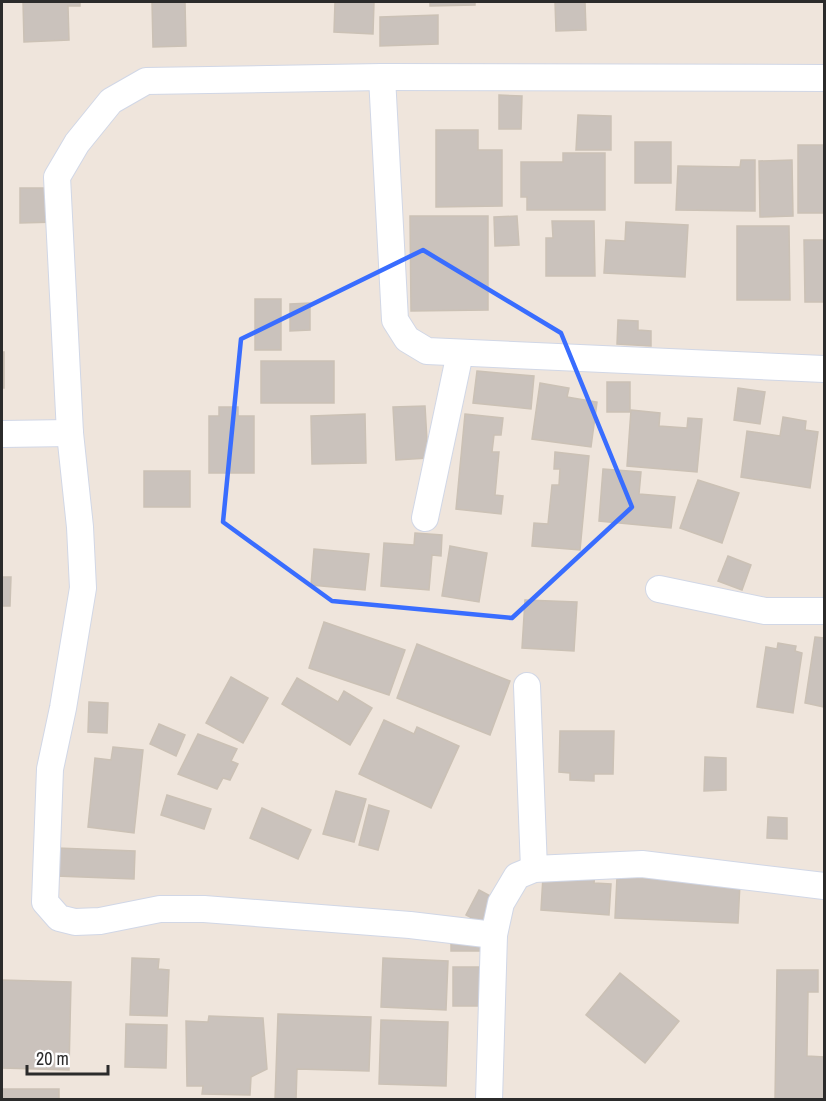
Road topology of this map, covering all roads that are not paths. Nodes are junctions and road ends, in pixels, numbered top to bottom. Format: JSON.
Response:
{"nodes":[{"id":1,"x":382,"y":77,"type":"junction"},
{"id":2,"x":825,"y":78,"type":"edge"},
{"id":3,"x":460,"y":353,"type":"junction"},
{"id":4,"x":825,"y":369,"type":"edge"},
{"id":5,"x":70,"y":433,"type":"junction"},
{"id":6,"x":2,"y":434,"type":"edge"},
{"id":7,"x":425,"y":518,"type":"dead end"},
{"id":8,"x":659,"y":589,"type":"dead end"},
{"id":9,"x":825,"y":611,"type":"edge"},
{"id":10,"x":527,"y":686,"type":"dead end"},
{"id":11,"x":534,"y":869,"type":"junction"},
{"id":12,"x":825,"y":886,"type":"edge"},
{"id":13,"x":494,"y":935,"type":"junction"},
{"id":14,"x":489,"y":1100,"type":"edge"}],
"edges":[{"from":1,"to":2,"type":"street"},
{"from":1,"to":3,"type":"street"},
{"from":1,"to":5,"type":"street"},
{"from":3,"to":4,"type":"street"},
{"from":3,"to":7,"type":"street"},
{"from":5,"to":6,"type":"street"},
{"from":5,"to":13,"type":"street"},
{"from":8,"to":9,"type":"street"},
{"from":10,"to":11,"type":"street"},
{"from":11,"to":12,"type":"street"},
{"from":11,"to":13,"type":"street"},
{"from":13,"to":14,"type":"street"}]}
